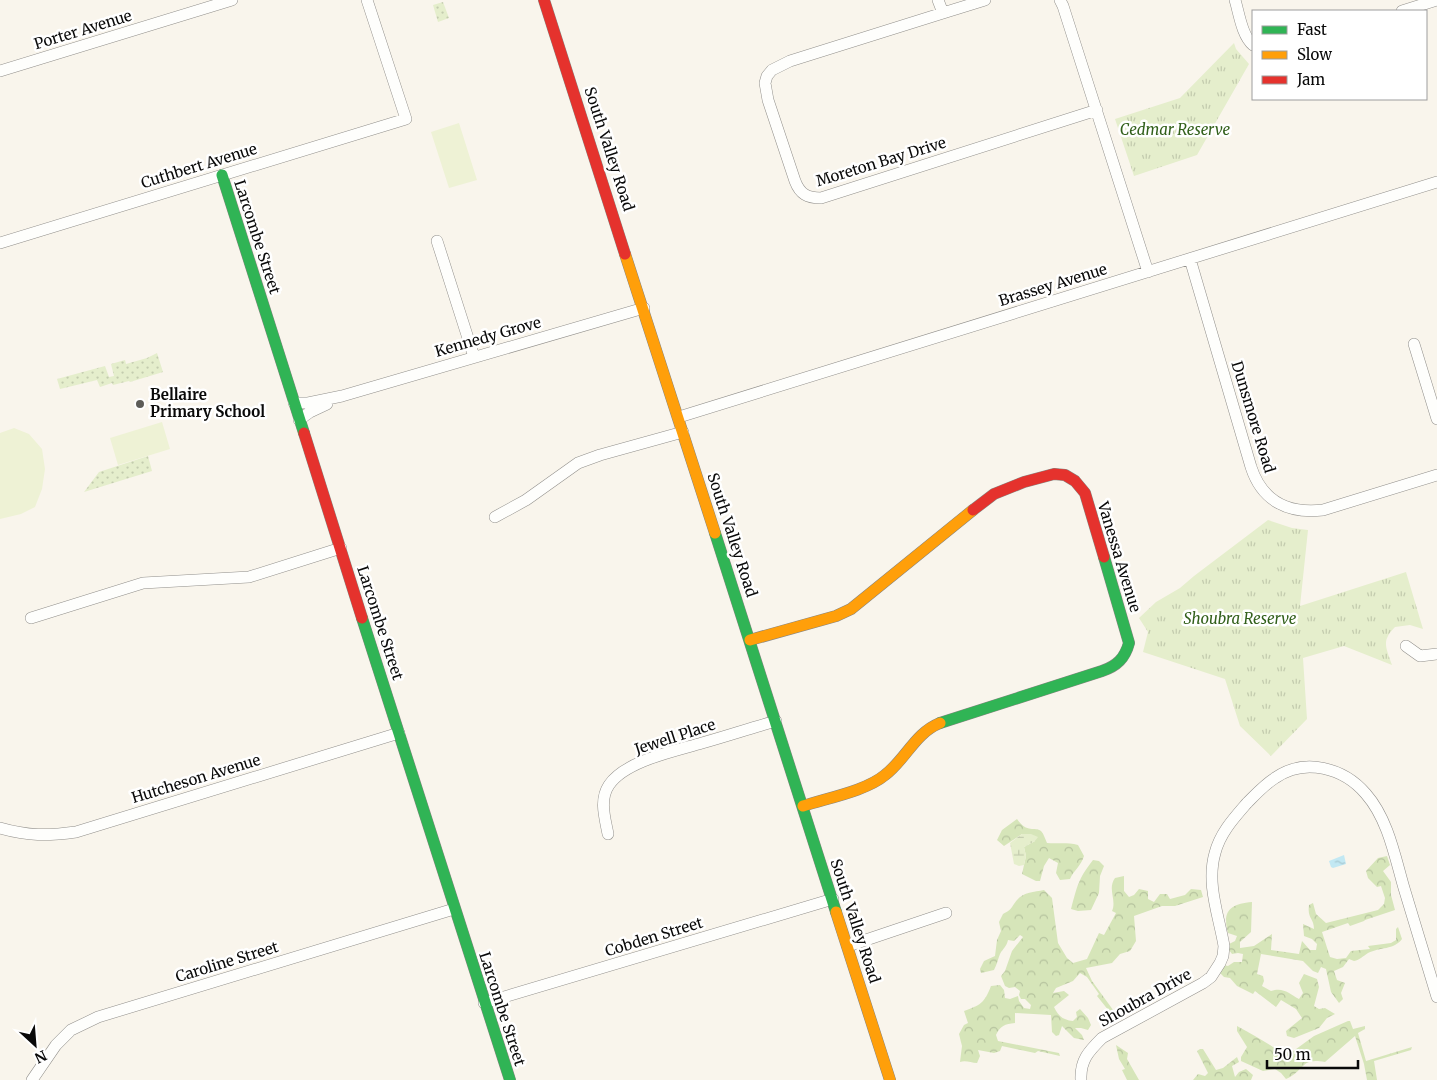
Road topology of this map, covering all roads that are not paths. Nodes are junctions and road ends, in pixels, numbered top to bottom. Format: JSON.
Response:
{"nodes":[{"id":1,"x":232,"y":0,"type":"edge"},
{"id":2,"x":367,"y":0,"type":"edge"},
{"id":3,"x":544,"y":0,"type":"edge"},
{"id":4,"x":938,"y":0,"type":"edge"},
{"id":5,"x":985,"y":0,"type":"edge"},
{"id":6,"x":1060,"y":0,"type":"edge"},
{"id":7,"x":1235,"y":0,"type":"edge"},
{"id":8,"x":1437,"y":0,"type":"edge"},
{"id":9,"x":1405,"y":10,"type":"edge"},
{"id":10,"x":943,"y":13,"type":"junction"},
{"id":11,"x":1252,"y":44,"type":"edge"},
{"id":12,"x":0,"y":71,"type":"edge"},
{"id":13,"x":1097,"y":110,"type":"junction"},
{"id":14,"x":222,"y":175,"type":"junction"},
{"id":15,"x":1437,"y":182,"type":"edge"},
{"id":16,"x":437,"y":241,"type":"dead end"},
{"id":17,"x":0,"y":242,"type":"edge"},
{"id":18,"x":1190,"y":259,"type":"junction"},
{"id":19,"x":1148,"y":272,"type":"junction"},
{"id":20,"x":644,"y":308,"type":"junction"},
{"id":21,"x":1414,"y":344,"type":"dead end"},
{"id":22,"x":474,"y":357,"type":"junction"},
{"id":23,"x":342,"y":396,"type":"junction"},
{"id":24,"x":294,"y":403,"type":"junction"},
{"id":25,"x":679,"y":417,"type":"junction"},
{"id":26,"x":1437,"y":419,"type":"edge"},
{"id":27,"x":299,"y":420,"type":"junction"},
{"id":28,"x":683,"y":432,"type":"junction"},
{"id":29,"x":1437,"y":474,"type":"edge"},
{"id":30,"x":495,"y":517,"type":"dead end"},
{"id":31,"x":341,"y":548,"type":"junction"},
{"id":32,"x":31,"y":618,"type":"dead end"},
{"id":33,"x":750,"y":640,"type":"junction"},
{"id":34,"x":1406,"y":646,"type":"dead end"},
{"id":35,"x":1437,"y":654,"type":"edge"},
{"id":36,"x":776,"y":721,"type":"junction"},
{"id":37,"x":399,"y":733,"type":"junction"},
{"id":38,"x":803,"y":806,"type":"junction"},
{"id":39,"x":0,"y":828,"type":"edge"},
{"id":40,"x":608,"y":834,"type":"dead end"},
{"id":41,"x":833,"y":899,"type":"junction"},
{"id":42,"x":454,"y":909,"type":"junction"},
{"id":43,"x":946,"y":913,"type":"dead end"},
{"id":44,"x":848,"y":946,"type":"junction"},
{"id":45,"x":1437,"y":997,"type":"edge"},
{"id":46,"x":484,"y":1003,"type":"junction"},
{"id":47,"x":32,"y":1080,"type":"edge"},
{"id":48,"x":510,"y":1080,"type":"edge"},
{"id":49,"x":890,"y":1080,"type":"edge"},
{"id":50,"x":1081,"y":1080,"type":"edge"}],
"edges":[{"from":1,"to":12,"type":"street","name":"Porter Avenue"},
{"from":2,"to":14,"type":"street","name":"Cuthbert Avenue"},
{"from":3,"to":20,"type":"street","name":"South Valley Road"},
{"from":4,"to":10,"type":"street"},
{"from":5,"to":10,"type":"street","name":"Moreton Bay Drive"},
{"from":6,"to":13,"type":"street"},
{"from":7,"to":11,"type":"street"},
{"from":8,"to":9,"type":"street"},
{"from":10,"to":13,"type":"street","name":"Moreton Bay Drive"},
{"from":13,"to":19,"type":"street"},
{"from":14,"to":17,"type":"street","name":"Cuthbert Avenue"},
{"from":14,"to":24,"type":"street","name":"Larcombe Street"},
{"from":15,"to":18,"type":"street","name":"Brassey Avenue"},
{"from":16,"to":22,"type":"street"},
{"from":18,"to":19,"type":"street","name":"Brassey Avenue"},
{"from":18,"to":29,"type":"street","name":"Dunsmore Road"},
{"from":19,"to":25,"type":"street","name":"Brassey Avenue"},
{"from":20,"to":22,"type":"street","name":"Kennedy Grove"},
{"from":20,"to":25,"type":"street","name":"South Valley Road"},
{"from":21,"to":26,"type":"street"},
{"from":22,"to":23,"type":"street","name":"Kennedy Grove"},
{"from":23,"to":24,"type":"street","name":"Kennedy Grove"},
{"from":23,"to":27,"type":"street","name":"Kennedy Grove"},
{"from":24,"to":27,"type":"street","name":"Larcombe Street"},
{"from":25,"to":28,"type":"street","name":"South Valley Road"},
{"from":27,"to":31,"type":"street","name":"Larcombe Street"},
{"from":28,"to":30,"type":"street"},
{"from":28,"to":33,"type":"street","name":"South Valley Road"},
{"from":31,"to":32,"type":"street"},
{"from":31,"to":37,"type":"street","name":"Larcombe Street"},
{"from":33,"to":36,"type":"street","name":"South Valley Road"},
{"from":33,"to":38,"type":"street","name":"Vanessa Avenue"},
{"from":34,"to":35,"type":"street"},
{"from":36,"to":38,"type":"street","name":"South Valley Road"},
{"from":36,"to":40,"type":"street","name":"Jewell Place"},
{"from":37,"to":39,"type":"street","name":"Hutcheson Avenue"},
{"from":37,"to":42,"type":"street","name":"Larcombe Street"},
{"from":38,"to":41,"type":"street","name":"South Valley Road"},
{"from":41,"to":44,"type":"street","name":"South Valley Road"},
{"from":41,"to":46,"type":"street","name":"Cobden Street"},
{"from":42,"to":46,"type":"street","name":"Larcombe Street"},
{"from":42,"to":47,"type":"street","name":"Caroline Street"},
{"from":43,"to":44,"type":"street"},
{"from":44,"to":49,"type":"street","name":"South Valley Road"},
{"from":45,"to":50,"type":"street","name":"Shoubra Drive"},
{"from":46,"to":48,"type":"street","name":"Larcombe Street"}]}
